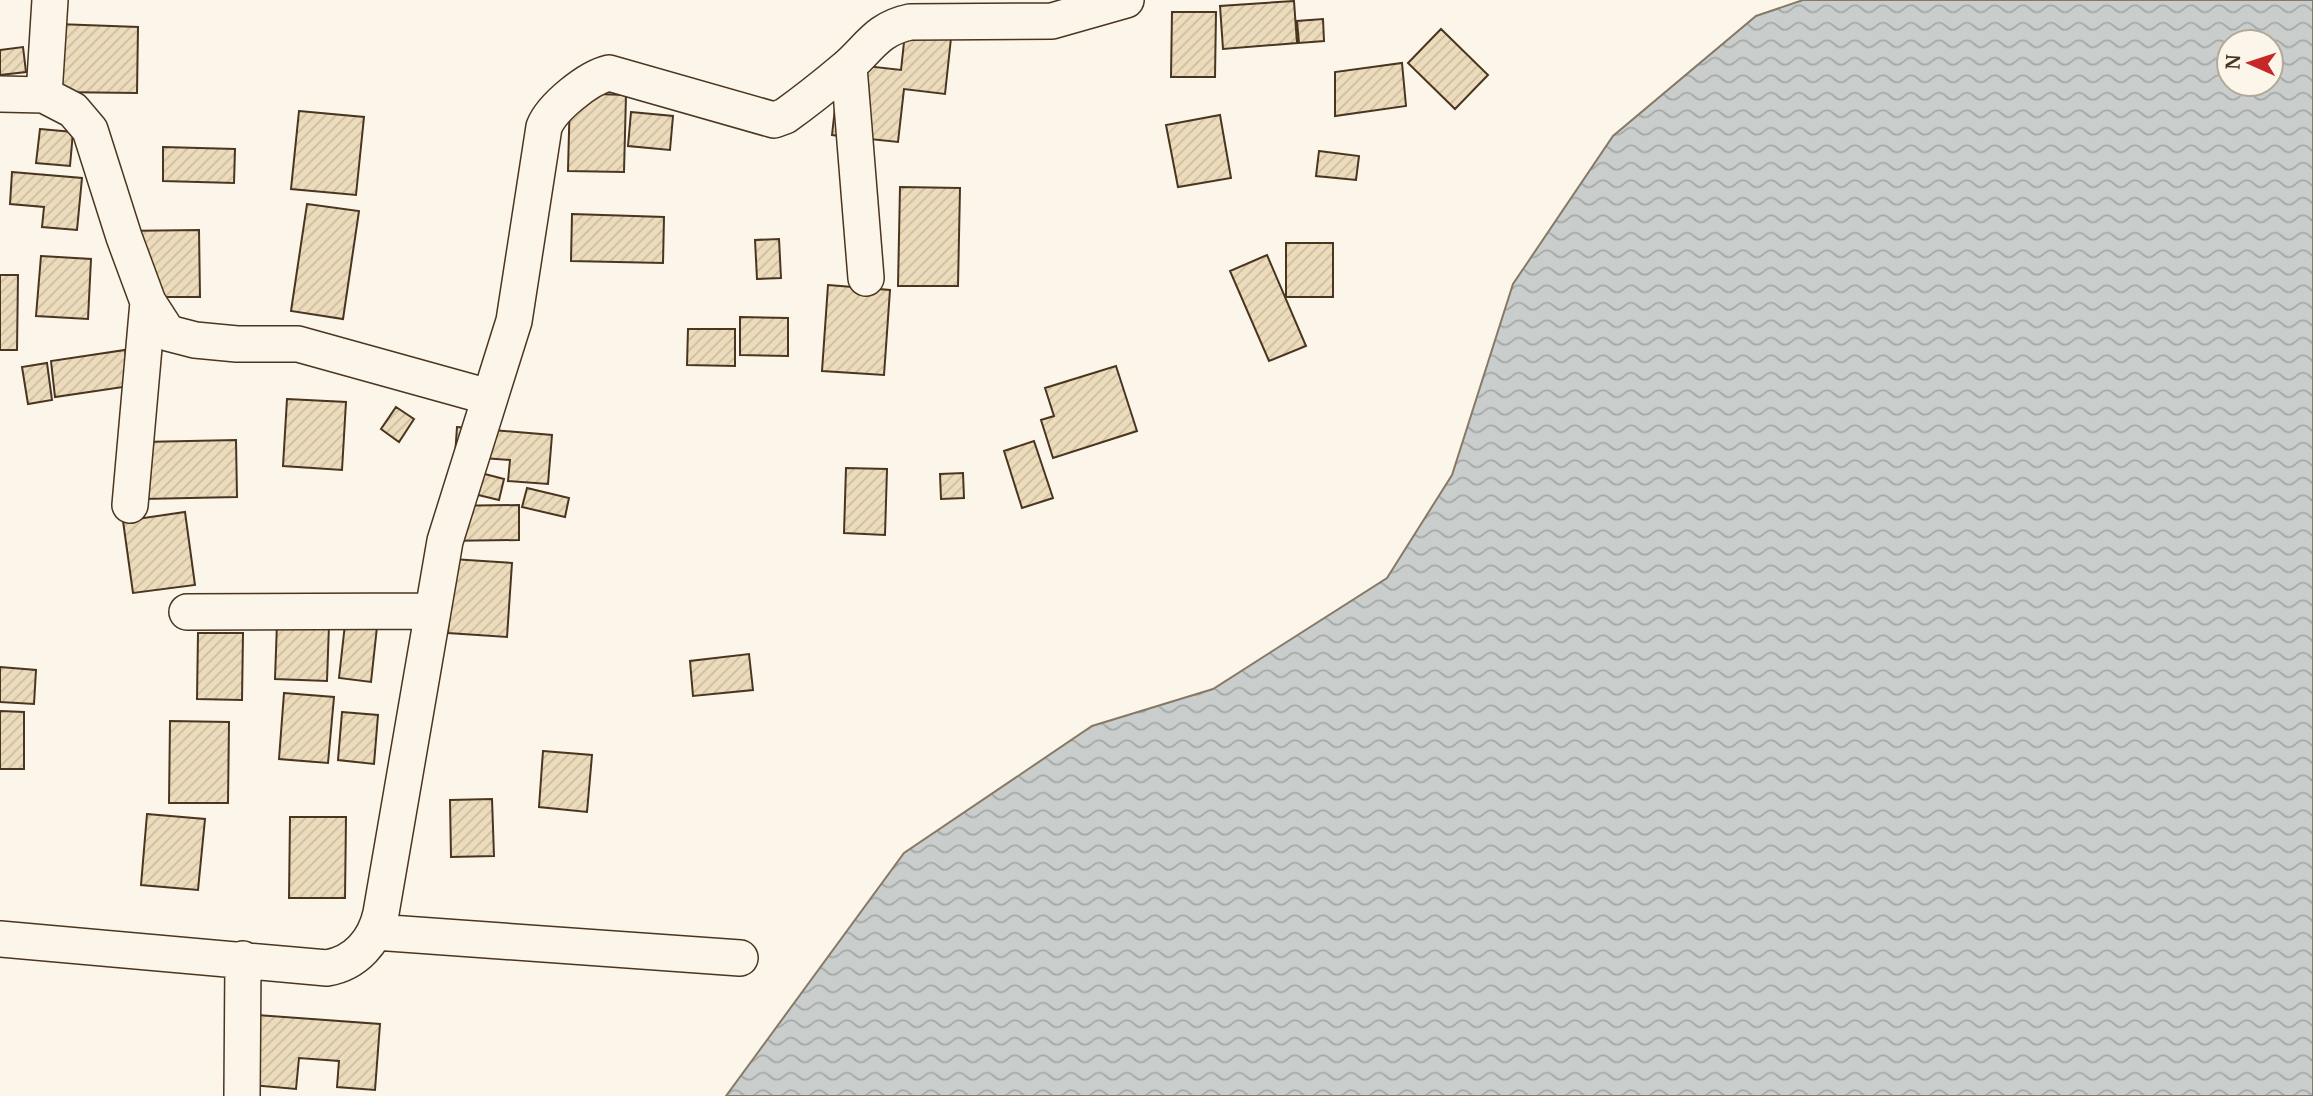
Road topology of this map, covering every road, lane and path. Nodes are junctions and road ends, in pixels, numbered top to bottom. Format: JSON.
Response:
{"nodes":[{"id":1,"x":50,"y":0,"type":"edge"},
{"id":2,"x":1126,"y":0,"type":"edge"},
{"id":3,"x":849,"y":66,"type":"junction"},
{"id":4,"x":0,"y":94,"type":"edge"},
{"id":5,"x":44,"y":95,"type":"junction"},
{"id":6,"x":866,"y":278,"type":"dead end"},
{"id":7,"x":148,"y":302,"type":"junction"},
{"id":8,"x":489,"y":397,"type":"junction"},
{"id":9,"x":130,"y":505,"type":"dead end"},
{"id":10,"x":433,"y":611,"type":"junction"},
{"id":11,"x":187,"y":612,"type":"dead end"},
{"id":12,"x":375,"y":932,"type":"junction"},
{"id":13,"x":0,"y":939,"type":"edge"},
{"id":14,"x":740,"y":958,"type":"dead end"},
{"id":15,"x":243,"y":960,"type":"junction"},
{"id":16,"x":242,"y":1096,"type":"edge"}],
"edges":[{"from":1,"to":5,"type":"street"},
{"from":2,"to":3,"type":"street"},
{"from":3,"to":6,"type":"street"},
{"from":3,"to":8,"type":"street"},
{"from":4,"to":5,"type":"street"},
{"from":5,"to":7,"type":"street"},
{"from":7,"to":8,"type":"street"},
{"from":7,"to":9,"type":"street"},
{"from":8,"to":10,"type":"street"},
{"from":10,"to":11,"type":"street"},
{"from":10,"to":12,"type":"street"},
{"from":12,"to":14,"type":"street"},
{"from":12,"to":15,"type":"street"},
{"from":13,"to":15,"type":"street"},
{"from":15,"to":16,"type":"street"}]}
